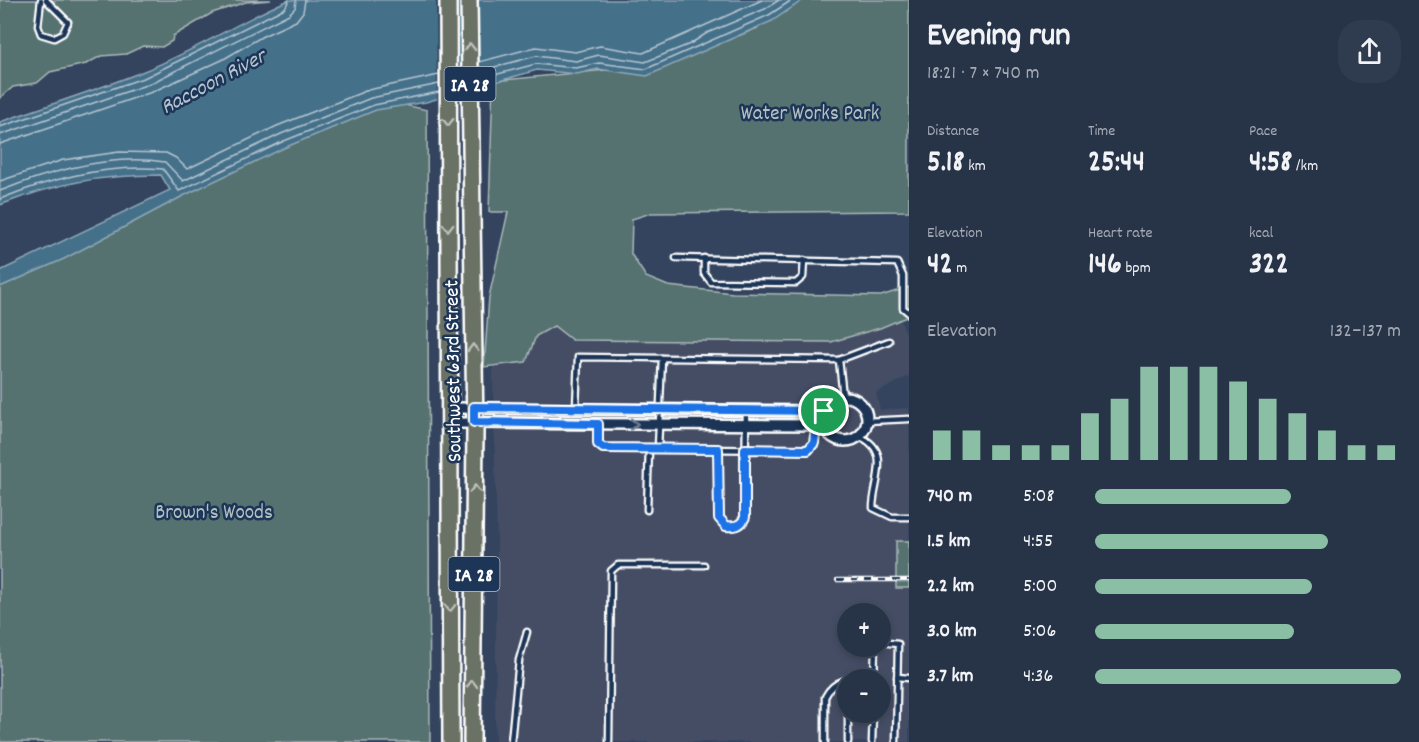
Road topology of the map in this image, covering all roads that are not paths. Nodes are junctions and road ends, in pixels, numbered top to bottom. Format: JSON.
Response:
{"nodes":[{"id":1,"x":41,"y":0,"type":"edge"},
{"id":2,"x":46,"y":0,"type":"edge"},
{"id":3,"x":448,"y":0,"type":"edge"},
{"id":4,"x":470,"y":0,"type":"edge"},
{"id":5,"x":676,"y":258,"type":"dead end"},
{"id":6,"x":704,"y":258,"type":"junction"},
{"id":7,"x":804,"y":260,"type":"junction"},
{"id":8,"x":909,"y":313,"type":"edge"},
{"id":9,"x":890,"y":341,"type":"dead end"},
{"id":10,"x":662,"y":358,"type":"junction"},
{"id":11,"x":839,"y":360,"type":"junction"},
{"id":12,"x":843,"y":397,"type":"junction"},
{"id":13,"x":576,"y":408,"type":"junction"},
{"id":14,"x":661,"y":408,"type":"junction"},
{"id":15,"x":746,"y":409,"type":"junction"},
{"id":16,"x":824,"y":411,"type":"junction"},
{"id":17,"x":474,"y":414,"type":"junction"},
{"id":18,"x":449,"y":416,"type":"junction"},
{"id":19,"x":909,"y":418,"type":"edge"},
{"id":20,"x":866,"y":421,"type":"junction"},
{"id":21,"x":598,"y":424,"type":"junction"},
{"id":22,"x":659,"y":424,"type":"junction"},
{"id":23,"x":746,"y":424,"type":"junction"},
{"id":24,"x":820,"y":425,"type":"junction"},
{"id":25,"x":858,"y":436,"type":"junction"},
{"id":26,"x":648,"y":448,"type":"junction"},
{"id":27,"x":658,"y":448,"type":"junction"},
{"id":28,"x":718,"y":449,"type":"junction"},
{"id":29,"x":745,"y":449,"type":"junction"},
{"id":30,"x":647,"y":510,"type":"dead end"},
{"id":31,"x":909,"y":517,"type":"edge"},
{"id":32,"x":704,"y":565,"type":"dead end"},
{"id":33,"x":527,"y":632,"type":"dead end"},
{"id":34,"x":891,"y":643,"type":"edge"},
{"id":35,"x":897,"y":677,"type":"junction"},
{"id":36,"x":909,"y":678,"type":"edge"},
{"id":37,"x":837,"y":685,"type":"edge"},
{"id":38,"x":848,"y":723,"type":"edge"},
{"id":39,"x":873,"y":723,"type":"edge"},
{"id":40,"x":451,"y":742,"type":"edge"},
{"id":41,"x":472,"y":742,"type":"edge"},
{"id":42,"x":511,"y":742,"type":"edge"},
{"id":43,"x":609,"y":742,"type":"edge"},
{"id":44,"x":825,"y":742,"type":"edge"},
{"id":45,"x":848,"y":742,"type":"edge"},
{"id":46,"x":872,"y":742,"type":"edge"},
{"id":47,"x":896,"y":742,"type":"edge"}],
"edges":[{"from":1,"to":2,"type":"lane"},
{"from":3,"to":18,"type":"main road","name":"Southwest 63rd Street","number":"IA 28","one_way":true},
{"from":17,"to":4,"type":"main road","name":"Southwest 63rd Street","number":"IA 28","one_way":true},
{"from":5,"to":6,"type":"lane"},
{"from":6,"to":7,"type":"lane"},
{"from":6,"to":7,"type":"lane"},
{"from":7,"to":8,"type":"lane"},
{"from":9,"to":11,"type":"lane"},
{"from":10,"to":11,"type":"lane"},
{"from":10,"to":13,"type":"lane"},
{"from":10,"to":14,"type":"lane"},
{"from":11,"to":12,"type":"lane"},
{"from":12,"to":16,"type":"street"},
{"from":12,"to":20,"type":"street"},
{"from":13,"to":14,"type":"street"},
{"from":13,"to":17,"type":"street"},
{"from":14,"to":15,"type":"street"},
{"from":14,"to":22,"type":"lane"},
{"from":15,"to":16,"type":"street"},
{"from":15,"to":23,"type":"lane"},
{"from":16,"to":24,"type":"street"},
{"from":17,"to":18,"type":"street"},
{"from":17,"to":18,"type":"street"},
{"from":17,"to":21,"type":"street"},
{"from":41,"to":17,"type":"main road","name":"Southwest 63rd Street","number":"IA 28","one_way":true},
{"from":18,"to":40,"type":"main road","name":"Southwest 63rd Street","number":"IA 28","one_way":true},
{"from":19,"to":20,"type":"lane"},
{"from":20,"to":25,"type":"street"},
{"from":21,"to":22,"type":"street","one_way":true},
{"from":21,"to":26,"type":"lane"},
{"from":22,"to":23,"type":"street"},
{"from":22,"to":27,"type":"lane"},
{"from":23,"to":24,"type":"street"},
{"from":23,"to":29,"type":"lane"},
{"from":24,"to":25,"type":"street"},
{"from":24,"to":29,"type":"lane"},
{"from":25,"to":31,"type":"lane"},
{"from":26,"to":27,"type":"lane"},
{"from":26,"to":30,"type":"lane"},
{"from":27,"to":28,"type":"lane"},
{"from":28,"to":29,"type":"lane"},
{"from":28,"to":29,"type":"lane"},
{"from":32,"to":43,"type":"lane"},
{"from":33,"to":42,"type":"lane"},
{"from":34,"to":35,"type":"lane"},
{"from":35,"to":36,"type":"lane"},
{"from":35,"to":47,"type":"lane"},
{"from":37,"to":44,"type":"lane"},
{"from":38,"to":45,"type":"lane"},
{"from":39,"to":46,"type":"lane"}]}
